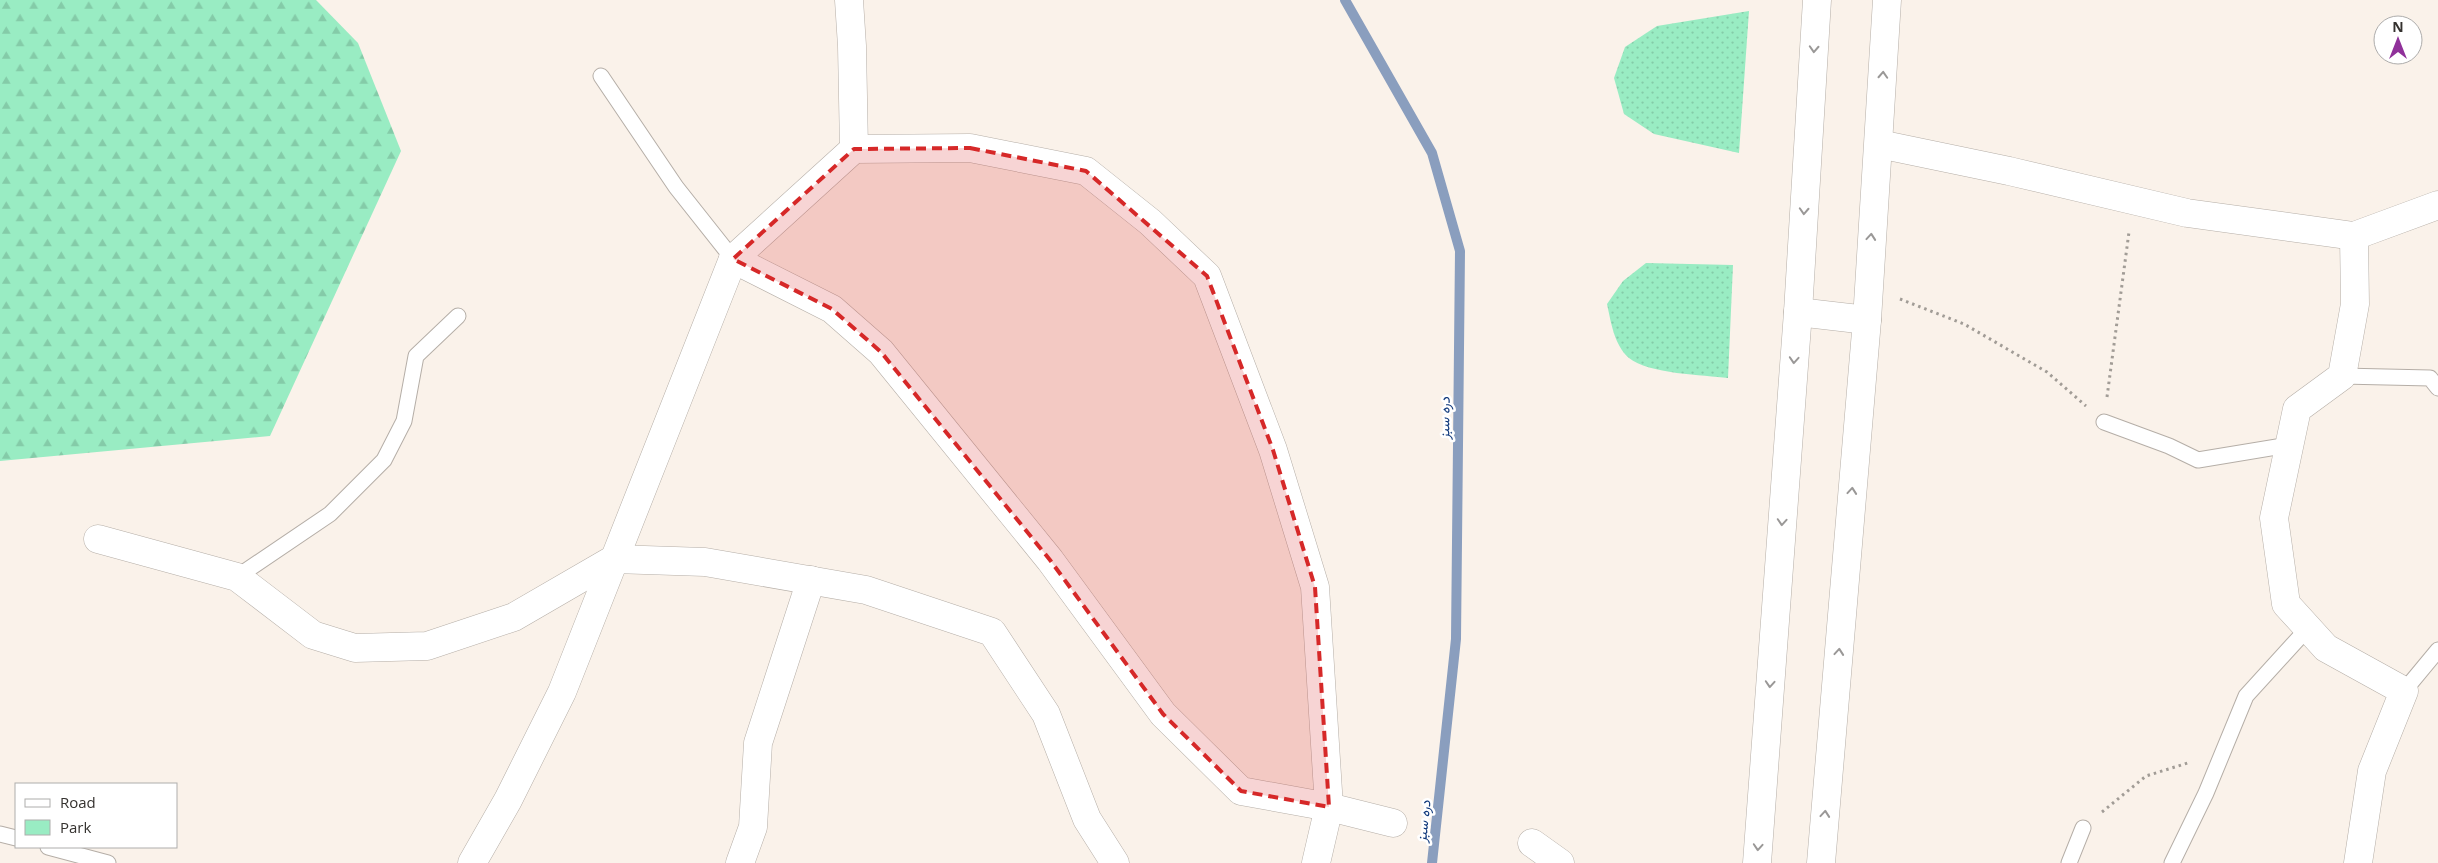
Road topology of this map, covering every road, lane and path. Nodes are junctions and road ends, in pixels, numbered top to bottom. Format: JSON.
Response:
{"nodes":[{"id":1,"x":849,"y":0,"type":"edge"},
{"id":2,"x":1817,"y":0,"type":"edge"},
{"id":3,"x":1886,"y":0,"type":"edge"},
{"id":4,"x":601,"y":76,"type":"dead end"},
{"id":5,"x":1879,"y":144,"type":"junction"},
{"id":6,"x":854,"y":149,"type":"junction"},
{"id":7,"x":2134,"y":201,"type":"junction"},
{"id":8,"x":2438,"y":205,"type":"edge"},
{"id":9,"x":2354,"y":236,"type":"junction"},
{"id":10,"x":733,"y":259,"type":"junction"},
{"id":11,"x":1867,"y":285,"type":"junction"},
{"id":12,"x":1798,"y":312,"type":"junction"},
{"id":13,"x":458,"y":316,"type":"dead end"},
{"id":14,"x":1867,"y":320,"type":"junction"},
{"id":15,"x":2342,"y":376,"type":"junction"},
{"id":16,"x":2438,"y":388,"type":"edge"},
{"id":17,"x":2104,"y":422,"type":"junction"},
{"id":18,"x":2289,"y":445,"type":"junction"},
{"id":19,"x":98,"y":539,"type":"dead end"},
{"id":20,"x":614,"y":559,"type":"junction"},
{"id":21,"x":237,"y":577,"type":"junction"},
{"id":22,"x":812,"y":580,"type":"junction"},
{"id":23,"x":2308,"y":628,"type":"junction"},
{"id":24,"x":2438,"y":650,"type":"edge"},
{"id":25,"x":2404,"y":691,"type":"junction"},
{"id":26,"x":2223,"y":752,"type":"junction"},
{"id":27,"x":1329,"y":807,"type":"junction"},
{"id":28,"x":1393,"y":823,"type":"dead end"},
{"id":29,"x":2083,"y":828,"type":"joint"},
{"id":30,"x":0,"y":834,"type":"edge"},
{"id":31,"x":15,"y":838,"type":"edge"},
{"id":32,"x":1532,"y":843,"type":"dead end"},
{"id":33,"x":52,"y":848,"type":"edge"},
{"id":34,"x":108,"y":863,"type":"edge"},
{"id":35,"x":472,"y":863,"type":"edge"},
{"id":36,"x":740,"y":863,"type":"edge"},
{"id":37,"x":1115,"y":863,"type":"edge"},
{"id":38,"x":1316,"y":863,"type":"edge"},
{"id":39,"x":1560,"y":863,"type":"edge"},
{"id":40,"x":1757,"y":863,"type":"edge"},
{"id":41,"x":1821,"y":863,"type":"edge"},
{"id":42,"x":2069,"y":863,"type":"edge"},
{"id":43,"x":2172,"y":863,"type":"edge"},
{"id":44,"x":2358,"y":863,"type":"edge"}],
"edges":[{"from":1,"to":6,"type":"street"},
{"from":2,"to":12,"type":"street","one_way":true},
{"from":5,"to":3,"type":"street","one_way":true},
{"from":4,"to":10,"type":"lane"},
{"from":5,"to":7,"type":"street"},
{"from":11,"to":5,"type":"street","one_way":true},
{"from":6,"to":10,"type":"street"},
{"from":6,"to":27,"type":"street"},
{"from":7,"to":9,"type":"street"},
{"from":7,"to":17,"type":"path"},
{"from":8,"to":9,"type":"street"},
{"from":9,"to":15,"type":"street"},
{"from":10,"to":20,"type":"street"},
{"from":10,"to":27,"type":"street"},
{"from":11,"to":14,"type":"street"},
{"from":11,"to":17,"type":"path"},
{"from":12,"to":14,"type":"street"},
{"from":12,"to":40,"type":"street","one_way":true},
{"from":13,"to":21,"type":"lane"},
{"from":41,"to":14,"type":"street","one_way":true},
{"from":15,"to":16,"type":"lane"},
{"from":15,"to":18,"type":"street"},
{"from":17,"to":18,"type":"lane"},
{"from":18,"to":23,"type":"street"},
{"from":19,"to":21,"type":"street"},
{"from":20,"to":21,"type":"street"},
{"from":20,"to":22,"type":"street"},
{"from":20,"to":35,"type":"street"},
{"from":22,"to":36,"type":"street"},
{"from":22,"to":37,"type":"street"},
{"from":23,"to":25,"type":"street"},
{"from":23,"to":26,"type":"lane"},
{"from":24,"to":25,"type":"lane"},
{"from":25,"to":44,"type":"street"},
{"from":26,"to":29,"type":"path"},
{"from":26,"to":43,"type":"lane"},
{"from":27,"to":28,"type":"street"},
{"from":27,"to":38,"type":"street"},
{"from":29,"to":42,"type":"lane"},
{"from":30,"to":31,"type":"lane"},
{"from":32,"to":39,"type":"street"},
{"from":33,"to":34,"type":"lane"}]}
